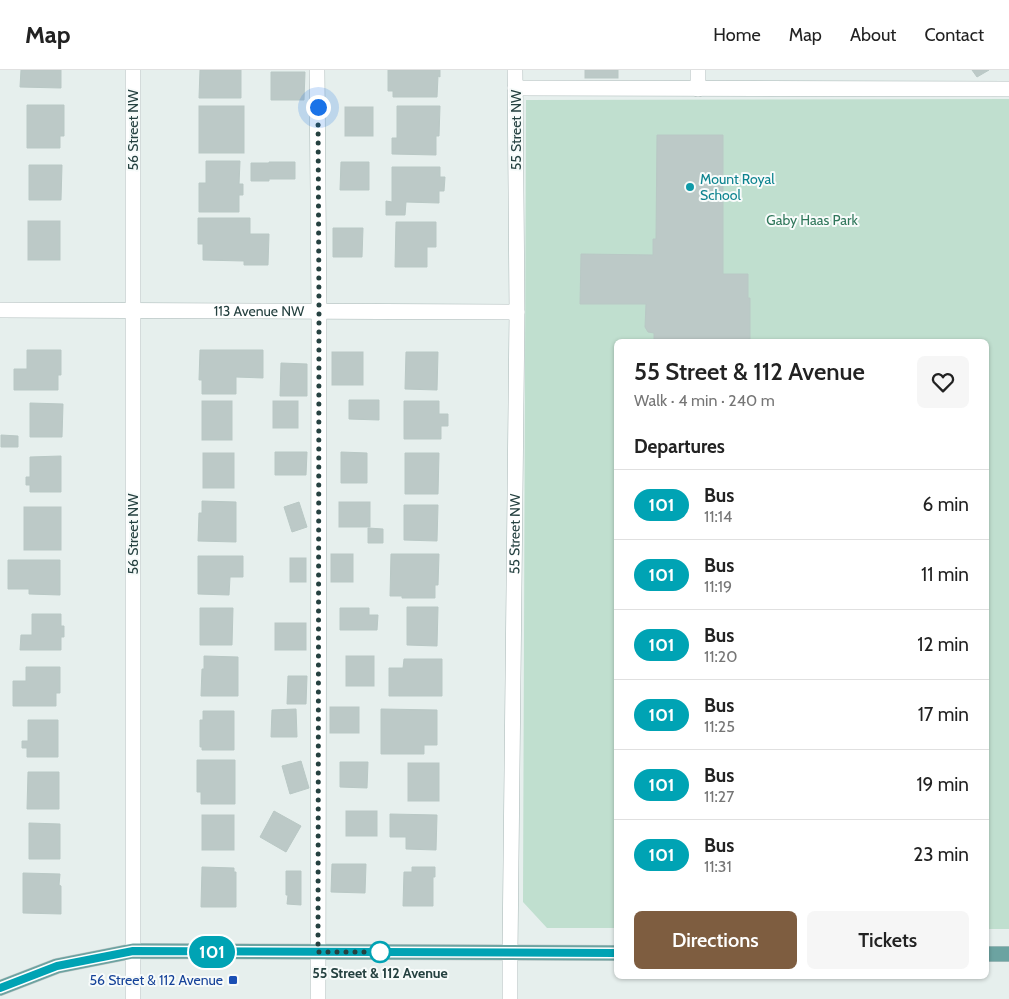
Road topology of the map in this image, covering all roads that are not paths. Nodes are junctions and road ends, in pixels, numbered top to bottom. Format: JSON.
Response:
{"nodes":[{"id":1,"x":134,"y":70,"type":"edge"},
{"id":2,"x":317,"y":70,"type":"edge"},
{"id":3,"x":515,"y":70,"type":"edge"},
{"id":4,"x":698,"y":70,"type":"edge"},
{"id":5,"x":515,"y":88,"type":"junction"},
{"id":6,"x":698,"y":89,"type":"junction"},
{"id":7,"x":1009,"y":89,"type":"edge"},
{"id":8,"x":0,"y":310,"type":"edge"},
{"id":9,"x":133,"y":311,"type":"junction"},
{"id":10,"x":319,"y":312,"type":"junction"},
{"id":11,"x":517,"y":312,"type":"junction"},
{"id":12,"x":133,"y":951,"type":"junction"},
{"id":13,"x":318,"y":952,"type":"junction"},
{"id":14,"x":510,"y":953,"type":"junction"},
{"id":15,"x":614,"y":953,"type":"edge"},
{"id":16,"x":989,"y":954,"type":"edge"},
{"id":17,"x":1009,"y":954,"type":"edge"},
{"id":18,"x":0,"y":988,"type":"edge"},
{"id":19,"x":133,"y":999,"type":"edge"},
{"id":20,"x":318,"y":999,"type":"edge"},
{"id":21,"x":510,"y":999,"type":"edge"}],
"edges":[{"from":1,"to":9,"type":"street","name":"56 Street NW"},
{"from":2,"to":10,"type":"street"},
{"from":3,"to":5,"type":"street","name":"55 Street NW"},
{"from":4,"to":6,"type":"street"},
{"from":5,"to":6,"type":"street"},
{"from":5,"to":11,"type":"street","name":"55 Street NW"},
{"from":6,"to":7,"type":"street"},
{"from":8,"to":9,"type":"street","name":"113 Avenue NW"},
{"from":9,"to":10,"type":"street","name":"113 Avenue NW"},
{"from":9,"to":12,"type":"street","name":"56 Street NW"},
{"from":10,"to":11,"type":"street","name":"113 Avenue NW"},
{"from":10,"to":13,"type":"street"},
{"from":11,"to":14,"type":"street","name":"55 Street NW"},
{"from":12,"to":13,"type":"main road"},
{"from":12,"to":18,"type":"main road"},
{"from":12,"to":19,"type":"street","name":"56 Street NW"},
{"from":13,"to":14,"type":"main road"},
{"from":13,"to":20,"type":"street"},
{"from":14,"to":15,"type":"main road"},
{"from":14,"to":21,"type":"street","name":"55 Street NW"},
{"from":16,"to":17,"type":"main road"}]}
